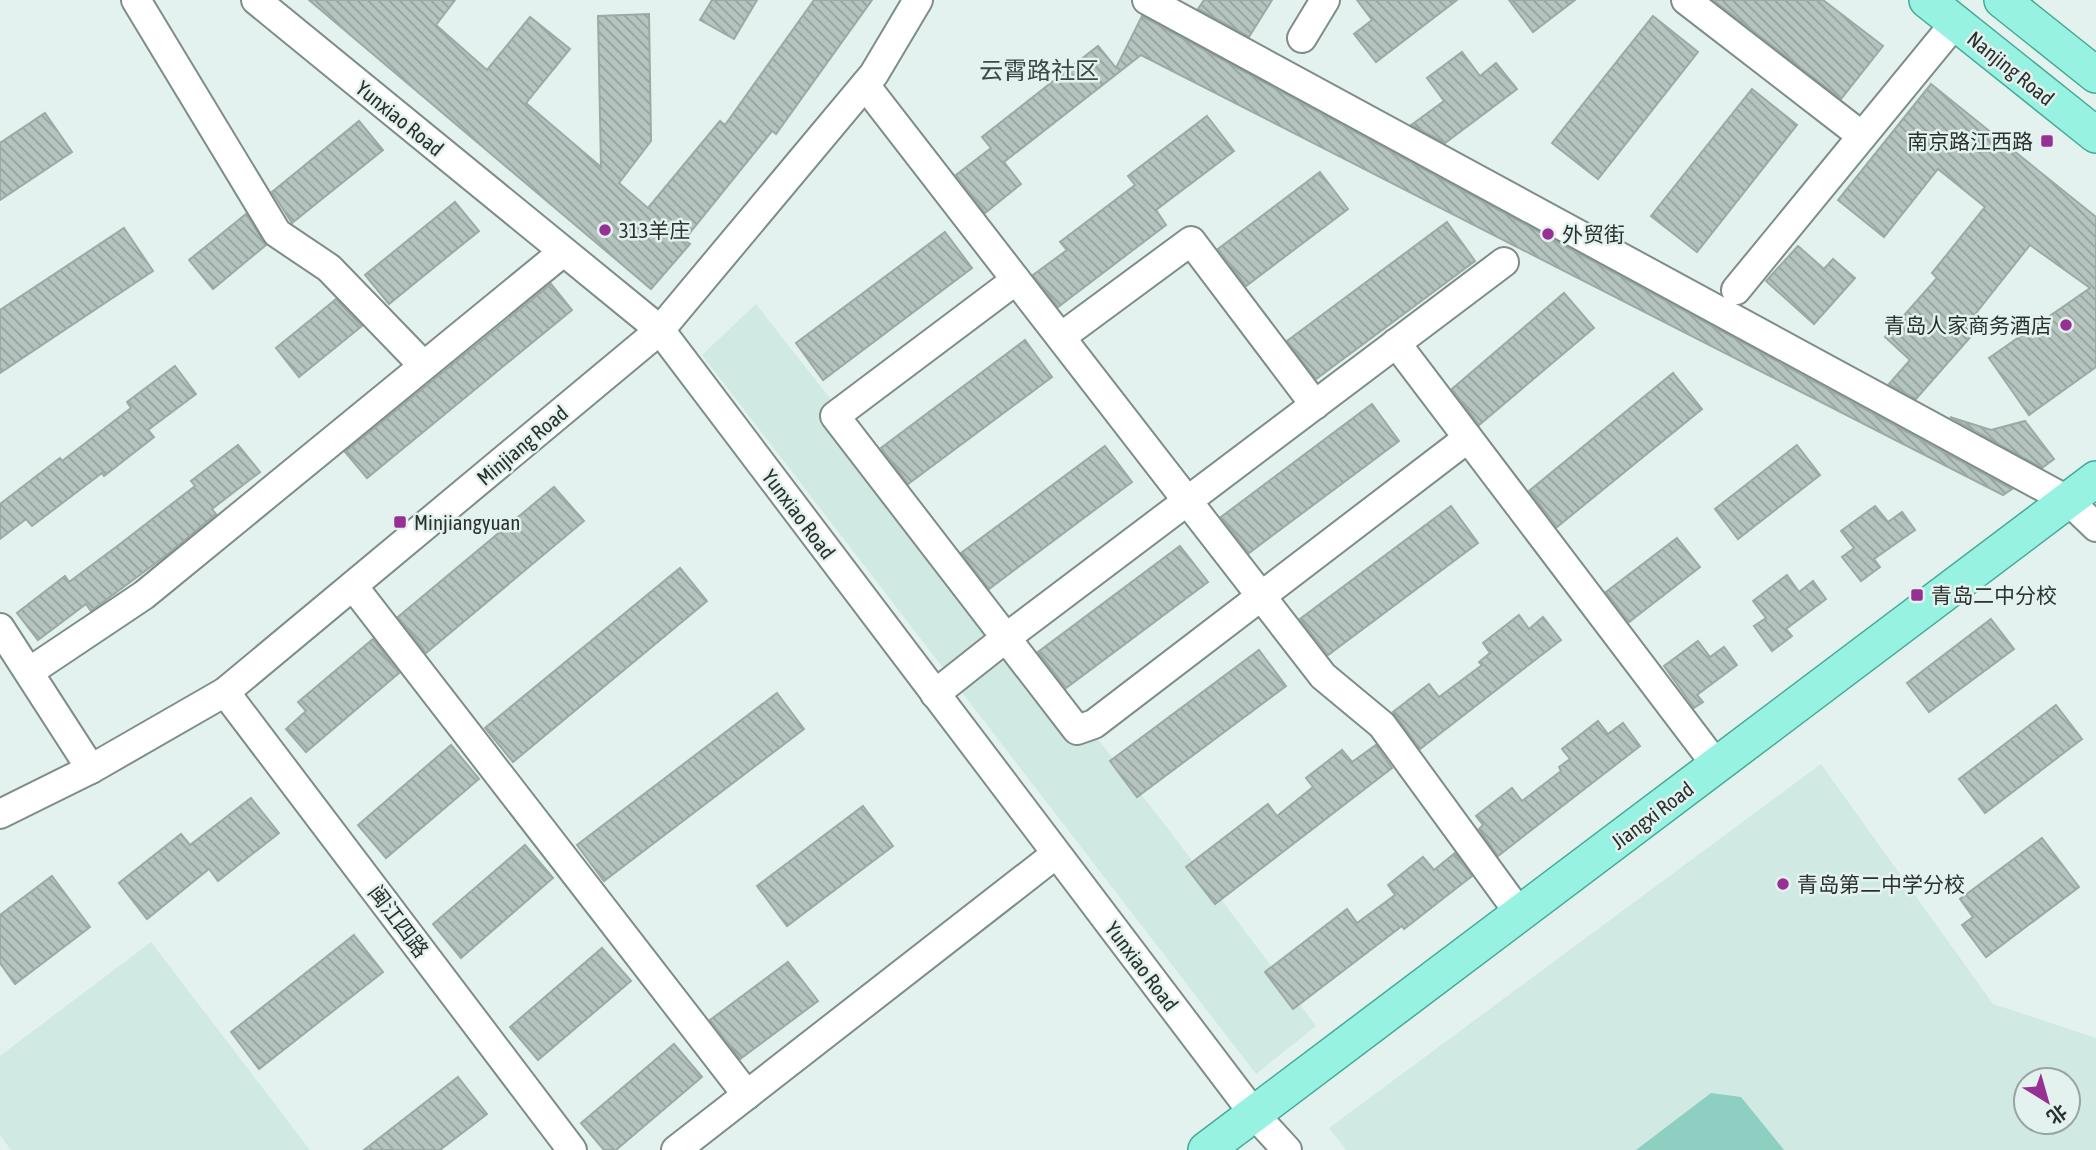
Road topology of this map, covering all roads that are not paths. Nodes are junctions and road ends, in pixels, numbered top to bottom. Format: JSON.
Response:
{"nodes":[{"id":1,"x":136,"y":0,"type":"edge"},
{"id":2,"x":256,"y":0,"type":"edge"},
{"id":3,"x":918,"y":0,"type":"edge"},
{"id":4,"x":1147,"y":0,"type":"edge"},
{"id":5,"x":1325,"y":0,"type":"edge"},
{"id":6,"x":1686,"y":0,"type":"edge"},
{"id":7,"x":1927,"y":0,"type":"edge"},
{"id":8,"x":2002,"y":0,"type":"edge"},
{"id":9,"x":1955,"y":23,"type":"junction"},
{"id":10,"x":1302,"y":38,"type":"dead end"},
{"id":11,"x":2096,"y":75,"type":"edge"},
{"id":12,"x":865,"y":85,"type":"junction"},
{"id":13,"x":2096,"y":135,"type":"edge"},
{"id":14,"x":1862,"y":136,"type":"junction"},
{"id":15,"x":563,"y":252,"type":"junction"},
{"id":16,"x":1504,"y":262,"type":"dead end"},
{"id":17,"x":1016,"y":279,"type":"junction"},
{"id":18,"x":1736,"y":290,"type":"dead end"},
{"id":19,"x":660,"y":330,"type":"junction"},
{"id":20,"x":1061,"y":337,"type":"junction"},
{"id":21,"x":1396,"y":343,"type":"junction"},
{"id":22,"x":423,"y":365,"type":"junction"},
{"id":23,"x":1315,"y":405,"type":"junction"},
{"id":24,"x":1468,"y":438,"type":"junction"},
{"id":25,"x":2096,"y":479,"type":"edge"},
{"id":26,"x":1188,"y":501,"type":"junction"},
{"id":27,"x":2069,"y":501,"type":"junction"},
{"id":28,"x":2096,"y":527,"type":"edge"},
{"id":29,"x":353,"y":586,"type":"junction"},
{"id":30,"x":1261,"y":596,"type":"junction"},
{"id":31,"x":0,"y":628,"type":"edge"},
{"id":32,"x":1007,"y":637,"type":"junction"},
{"id":33,"x":29,"y":672,"type":"junction"},
{"id":34,"x":225,"y":692,"type":"junction"},
{"id":35,"x":934,"y":694,"type":"junction"},
{"id":36,"x":1717,"y":766,"type":"junction"},
{"id":37,"x":92,"y":769,"type":"junction"},
{"id":38,"x":0,"y":814,"type":"edge"},
{"id":39,"x":1056,"y":854,"type":"junction"},
{"id":40,"x":1520,"y":914,"type":"junction"},
{"id":41,"x":747,"y":1095,"type":"junction"},
{"id":42,"x":1254,"y":1114,"type":"junction"},
{"id":43,"x":572,"y":1150,"type":"edge"},
{"id":44,"x":676,"y":1150,"type":"edge"},
{"id":45,"x":1206,"y":1150,"type":"edge"},
{"id":46,"x":1287,"y":1150,"type":"edge"}],
"edges":[{"from":1,"to":22,"type":"street"},
{"from":2,"to":15,"type":"street","name":"Yunxiao Road"},
{"from":3,"to":12,"type":"street","name":"Minjiang Road"},
{"from":4,"to":27,"type":"street"},
{"from":5,"to":10,"type":"street"},
{"from":6,"to":14,"type":"street"},
{"from":7,"to":9,"type":"main road","name":"Nanjing Road"},
{"from":8,"to":11,"type":"main road"},
{"from":9,"to":13,"type":"main road","name":"Nanjing Road"},
{"from":9,"to":14,"type":"street"},
{"from":12,"to":17,"type":"street"},
{"from":12,"to":19,"type":"street","name":"Minjiang Road"},
{"from":14,"to":18,"type":"street"},
{"from":15,"to":19,"type":"street","name":"Yunxiao Road"},
{"from":15,"to":22,"type":"street"},
{"from":16,"to":21,"type":"street"},
{"from":17,"to":20,"type":"street"},
{"from":17,"to":32,"type":"street"},
{"from":19,"to":29,"type":"street","name":"Minjiang Road"},
{"from":19,"to":35,"type":"street","name":"Yunxiao Road"},
{"from":20,"to":23,"type":"street"},
{"from":20,"to":26,"type":"street"},
{"from":21,"to":23,"type":"street"},
{"from":21,"to":24,"type":"street"},
{"from":22,"to":33,"type":"street"},
{"from":23,"to":26,"type":"street"},
{"from":24,"to":30,"type":"street"},
{"from":24,"to":36,"type":"street"},
{"from":25,"to":27,"type":"main road","name":"Jiangxi Road"},
{"from":26,"to":30,"type":"street"},
{"from":26,"to":32,"type":"street"},
{"from":27,"to":28,"type":"street"},
{"from":27,"to":36,"type":"main road","name":"Jiangxi Road"},
{"from":29,"to":34,"type":"street","name":"Minjiang Road"},
{"from":29,"to":41,"type":"street"},
{"from":30,"to":32,"type":"street"},
{"from":30,"to":40,"type":"street"},
{"from":31,"to":33,"type":"street"},
{"from":32,"to":35,"type":"street"},
{"from":33,"to":37,"type":"street"},
{"from":34,"to":37,"type":"street","name":"Minjiang Road"},
{"from":34,"to":43,"type":"street","name":"闽江四路"},
{"from":35,"to":39,"type":"street","name":"Yunxiao Road"},
{"from":36,"to":40,"type":"main road","name":"Jiangxi Road"},
{"from":37,"to":38,"type":"street","name":"Minjiang Road"},
{"from":39,"to":41,"type":"street"},
{"from":39,"to":42,"type":"street","name":"Yunxiao Road"},
{"from":40,"to":42,"type":"main road","name":"Jiangxi Road"},
{"from":41,"to":44,"type":"street"},
{"from":42,"to":45,"type":"main road","name":"Jiangxi Road"},
{"from":42,"to":46,"type":"street","name":"Yunxiao Road"}]}
